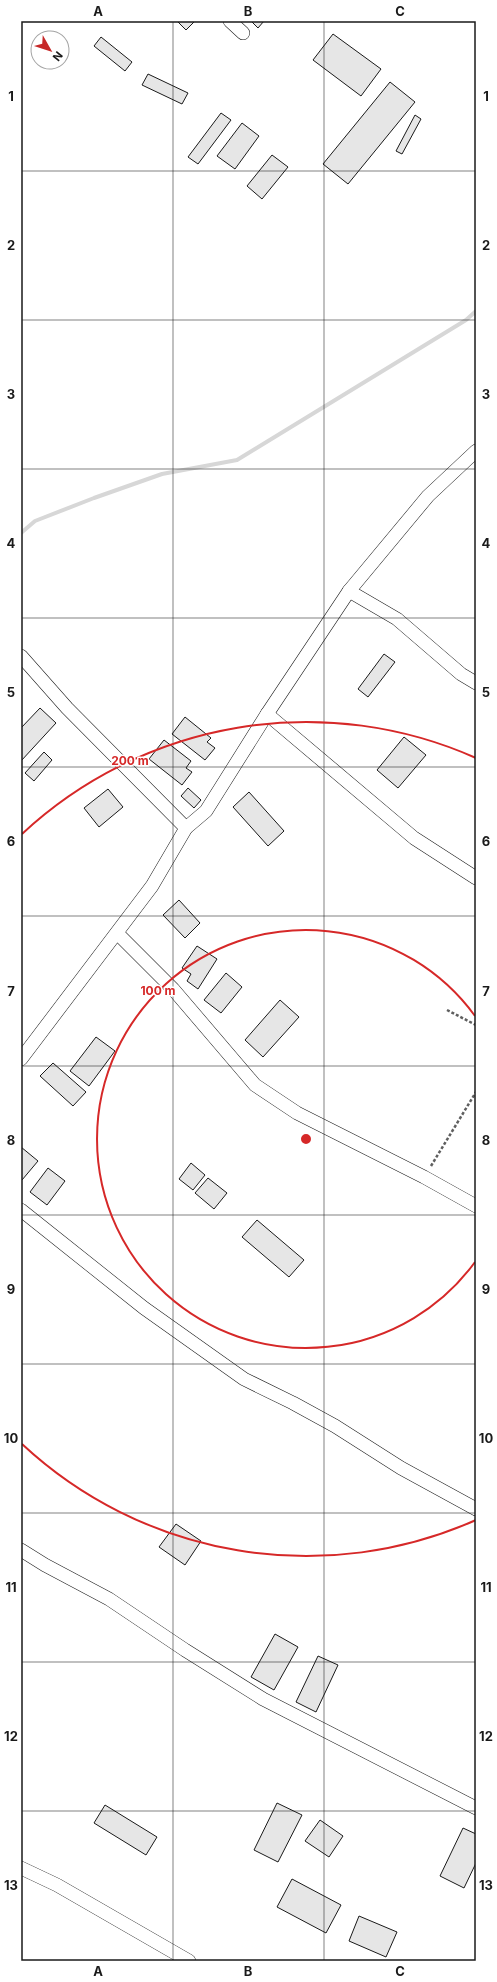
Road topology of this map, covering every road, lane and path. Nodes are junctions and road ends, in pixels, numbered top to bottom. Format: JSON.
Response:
{"nodes":[{"id":1,"x":230,"y":21,"type":"edge"},
{"id":2,"x":243,"y":33,"type":"dead end"},
{"id":3,"x":476,"y":451,"type":"edge"},
{"id":4,"x":350,"y":591,"type":"junction"},
{"id":5,"x":21,"y":656,"type":"edge"},
{"id":6,"x":476,"y":683,"type":"edge"},
{"id":7,"x":267,"y":714,"type":"junction"},
{"id":8,"x":186,"y":828,"type":"junction"},
{"id":9,"x":476,"y":878,"type":"edge"},
{"id":10,"x":117,"y":933,"type":"junction"},
{"id":11,"x":447,"y":1010,"type":"dead end"},
{"id":12,"x":476,"y":1025,"type":"edge"},
{"id":13,"x":21,"y":1059,"type":"edge"},
{"id":14,"x":476,"y":1092,"type":"edge"},
{"id":15,"x":424,"y":1177,"type":"junction"},
{"id":16,"x":476,"y":1206,"type":"edge"},
{"id":17,"x":21,"y":1210,"type":"edge"},
{"id":18,"x":476,"y":1509,"type":"edge"},
{"id":19,"x":21,"y":1550,"type":"edge"},
{"id":20,"x":476,"y":1808,"type":"edge"},
{"id":21,"x":21,"y":1868,"type":"edge"},
{"id":22,"x":190,"y":1961,"type":"edge"}],
"edges":[{"from":1,"to":2,"type":"street"},
{"from":3,"to":4,"type":"street"},
{"from":4,"to":6,"type":"street"},
{"from":4,"to":7,"type":"street"},
{"from":5,"to":8,"type":"street"},
{"from":7,"to":8,"type":"street"},
{"from":7,"to":9,"type":"street"},
{"from":8,"to":10,"type":"street"},
{"from":10,"to":13,"type":"street"},
{"from":10,"to":15,"type":"street"},
{"from":11,"to":12,"type":"path"},
{"from":14,"to":15,"type":"path"},
{"from":15,"to":16,"type":"street"},
{"from":17,"to":18,"type":"street"},
{"from":19,"to":20,"type":"street"},
{"from":21,"to":22,"type":"street"}]}
